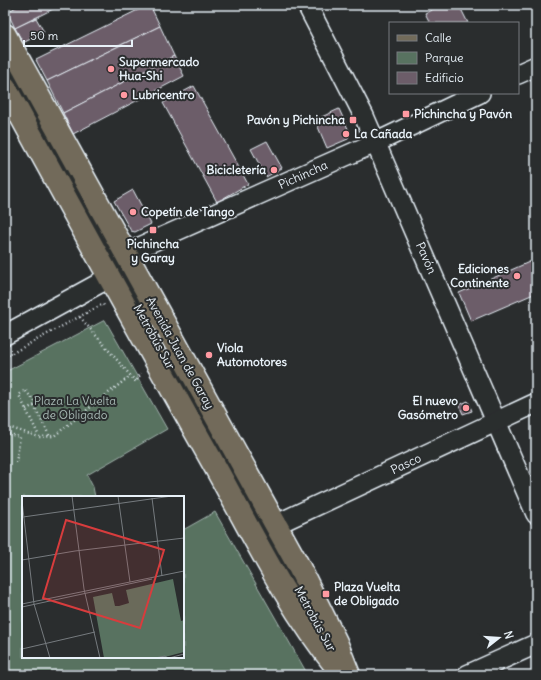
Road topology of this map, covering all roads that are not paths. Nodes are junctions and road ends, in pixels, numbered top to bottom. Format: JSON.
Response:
{"nodes":[{"id":1,"x":307,"y":5,"type":"edge"},
{"id":2,"x":5,"y":35,"type":"edge"},
{"id":3,"x":5,"y":58,"type":"edge"},
{"id":4,"x":536,"y":66,"type":"edge"},
{"id":5,"x":519,"y":74,"type":"edge"},
{"id":6,"x":5,"y":87,"type":"edge"},
{"id":7,"x":478,"y":94,"type":"edge"},
{"id":8,"x":375,"y":143,"type":"junction"},
{"id":9,"x":118,"y":267,"type":"junction"},
{"id":10,"x":5,"y":335,"type":"edge"},
{"id":11,"x":536,"y":403,"type":"edge"},
{"id":12,"x":497,"y":422,"type":"junction"},
{"id":13,"x":536,"y":514,"type":"edge"},
{"id":14,"x":275,"y":525,"type":"junction"},
{"id":15,"x":536,"y":644,"type":"edge"},
{"id":16,"x":343,"y":675,"type":"edge"},
{"id":17,"x":348,"y":675,"type":"edge"},
{"id":18,"x":467,"y":675,"type":"edge"}],
"edges":[{"from":1,"to":8,"type":"street","name":"Pavón"},
{"from":2,"to":9,"type":"main road","name":"Avenida Juan de Garay"},
{"from":3,"to":9,"type":"street","name":"Metrobús Sur"},
{"from":4,"to":5,"type":"street"},
{"from":6,"to":9,"type":"main road","name":"Avenida Juan de Garay"},
{"from":7,"to":8,"type":"street","name":"Pichincha"},
{"from":8,"to":9,"type":"street","name":"Pichincha"},
{"from":8,"to":12,"type":"street","name":"Pavón"},
{"from":9,"to":10,"type":"street","name":"Pichincha"},
{"from":9,"to":14,"type":"main road","name":"Avenida Juan de Garay"},
{"from":9,"to":16,"type":"main road","name":"Avenida Juan de Garay"},
{"from":9,"to":17,"type":"street","name":"Metrobús Sur"},
{"from":11,"to":12,"type":"street","name":"Pasco"},
{"from":12,"to":13,"type":"street","name":"Pavón"},
{"from":12,"to":14,"type":"street","name":"Pasco"},
{"from":14,"to":17,"type":"main road","name":"Avenida Juan de Garay"},
{"from":15,"to":18,"type":"street"}]}
